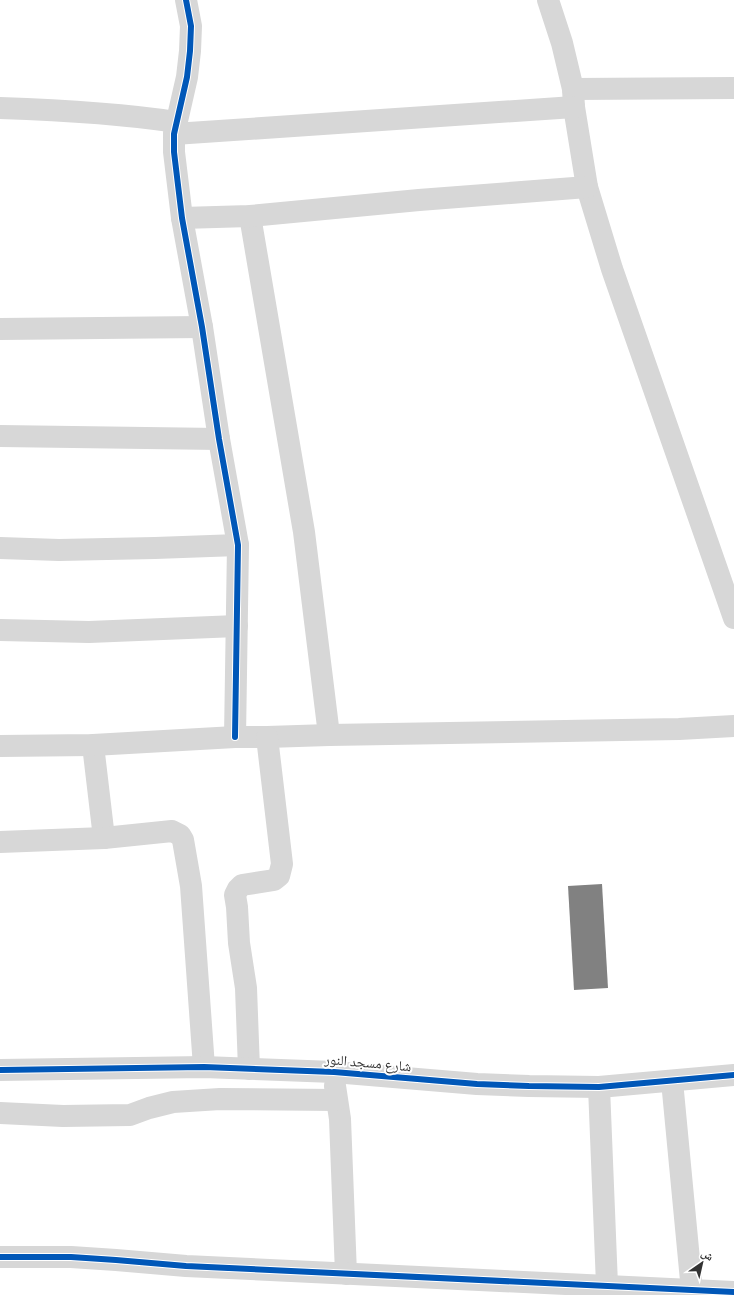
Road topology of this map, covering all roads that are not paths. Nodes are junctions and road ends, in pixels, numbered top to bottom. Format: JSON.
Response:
{"nodes":[{"id":1,"x":186,"y":0,"type":"edge"},
{"id":2,"x":548,"y":0,"type":"edge"},
{"id":3,"x":734,"y":88,"type":"edge"},
{"id":4,"x":573,"y":98,"type":"junction"},
{"id":5,"x":0,"y":108,"type":"edge"},
{"id":6,"x":175,"y":128,"type":"junction"},
{"id":7,"x":587,"y":187,"type":"junction"},
{"id":8,"x":250,"y":216,"type":"junction"},
{"id":9,"x":182,"y":218,"type":"junction"},
{"id":10,"x":202,"y":327,"type":"junction"},
{"id":11,"x":0,"y":329,"type":"edge"},
{"id":12,"x":0,"y":436,"type":"edge"},
{"id":13,"x":219,"y":439,"type":"junction"},
{"id":14,"x":238,"y":545,"type":"junction"},
{"id":15,"x":0,"y":548,"type":"edge"},
{"id":16,"x":734,"y":618,"type":"edge"},
{"id":17,"x":237,"y":626,"type":"junction"},
{"id":18,"x":0,"y":630,"type":"edge"},
{"id":19,"x":734,"y":726,"type":"edge"},
{"id":20,"x":329,"y":735,"type":"junction"},
{"id":21,"x":235,"y":737,"type":"junction"},
{"id":22,"x":267,"y":737,"type":"junction"},
{"id":23,"x":94,"y":745,"type":"junction"},
{"id":24,"x":0,"y":746,"type":"edge"},
{"id":25,"x":104,"y":838,"type":"junction"},
{"id":26,"x":0,"y":842,"type":"edge"},
{"id":27,"x":204,"y":1067,"type":"junction"},
{"id":28,"x":249,"y":1069,"type":"junction"},
{"id":29,"x":0,"y":1070,"type":"edge"},
{"id":30,"x":334,"y":1072,"type":"junction"},
{"id":31,"x":734,"y":1075,"type":"edge"},
{"id":32,"x":672,"y":1081,"type":"junction"},
{"id":33,"x":598,"y":1087,"type":"junction"},
{"id":34,"x":336,"y":1100,"type":"junction"},
{"id":35,"x":0,"y":1113,"type":"edge"},
{"id":36,"x":0,"y":1257,"type":"edge"},
{"id":37,"x":346,"y":1274,"type":"junction"},
{"id":38,"x":608,"y":1285,"type":"junction"},
{"id":39,"x":692,"y":1290,"type":"junction"},
{"id":40,"x":734,"y":1292,"type":"edge"}],
"edges":[{"from":1,"to":6,"type":"street"},
{"from":2,"to":4,"type":"street"},
{"from":3,"to":4,"type":"street"},
{"from":4,"to":6,"type":"street"},
{"from":4,"to":7,"type":"street"},
{"from":5,"to":6,"type":"street"},
{"from":6,"to":9,"type":"street"},
{"from":7,"to":8,"type":"street"},
{"from":7,"to":16,"type":"street"},
{"from":8,"to":9,"type":"street"},
{"from":8,"to":20,"type":"street"},
{"from":9,"to":10,"type":"street"},
{"from":10,"to":11,"type":"street"},
{"from":10,"to":13,"type":"street"},
{"from":12,"to":13,"type":"street"},
{"from":13,"to":14,"type":"street"},
{"from":14,"to":15,"type":"street"},
{"from":14,"to":17,"type":"street"},
{"from":17,"to":18,"type":"street"},
{"from":17,"to":21,"type":"street"},
{"from":19,"to":20,"type":"street"},
{"from":20,"to":22,"type":"street"},
{"from":21,"to":22,"type":"street"},
{"from":21,"to":23,"type":"street"},
{"from":22,"to":28,"type":"street"},
{"from":23,"to":24,"type":"street"},
{"from":23,"to":25,"type":"street"},
{"from":25,"to":26,"type":"street"},
{"from":25,"to":27,"type":"street"},
{"from":27,"to":28,"type":"street","name":"شارع مسجد النور"},
{"from":27,"to":29,"type":"street","name":"شارع مسجد النور"},
{"from":28,"to":30,"type":"street","name":"شارع مسجد النور"},
{"from":30,"to":33,"type":"street","name":"شارع مسجد النور"},
{"from":30,"to":34,"type":"street"},
{"from":31,"to":32,"type":"street","name":"شارع مسجد النور"},
{"from":32,"to":33,"type":"street","name":"شارع مسجد النور"},
{"from":32,"to":39,"type":"street"},
{"from":33,"to":38,"type":"street"},
{"from":34,"to":35,"type":"street"},
{"from":34,"to":37,"type":"street"},
{"from":36,"to":37,"type":"street"},
{"from":37,"to":38,"type":"street"},
{"from":38,"to":39,"type":"street"},
{"from":39,"to":40,"type":"street"}]}
